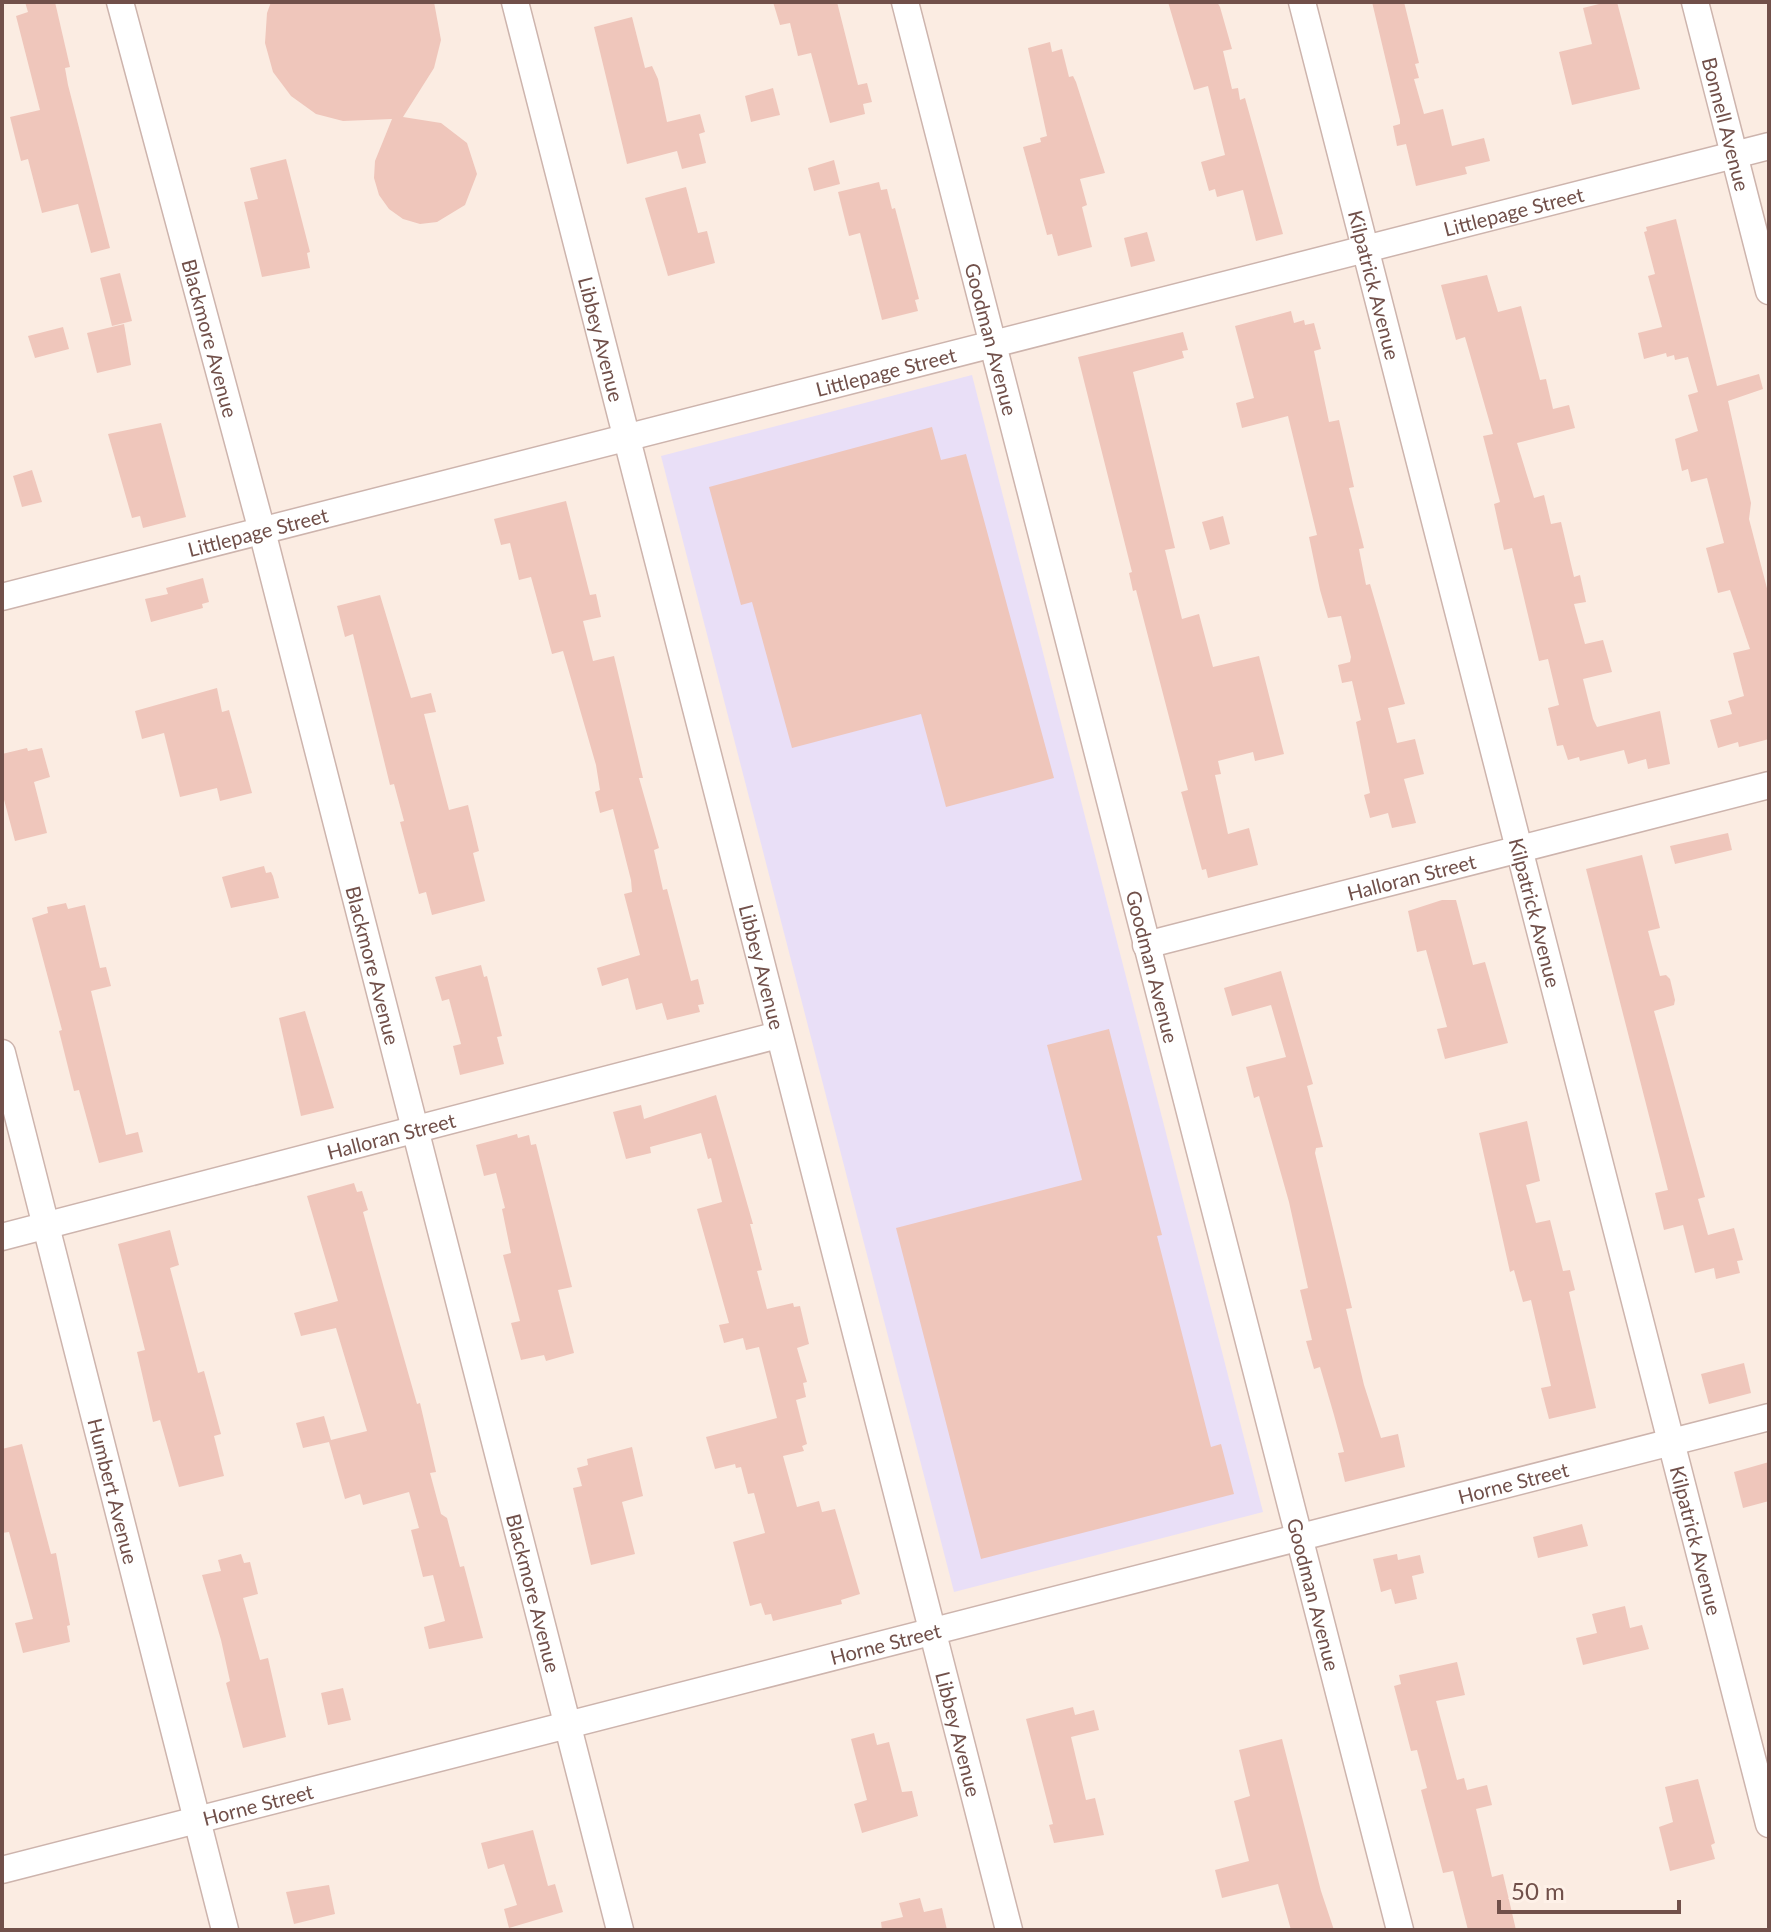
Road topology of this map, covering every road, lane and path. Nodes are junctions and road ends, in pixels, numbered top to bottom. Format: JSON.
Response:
{"nodes":[{"id":1,"x":120,"y":2,"type":"edge"},
{"id":2,"x":515,"y":2,"type":"edge"},
{"id":3,"x":905,"y":2,"type":"edge"},
{"id":4,"x":1302,"y":2,"type":"edge"},
{"id":5,"x":1695,"y":2,"type":"edge"},
{"id":6,"x":1769,"y":146,"type":"edge"},
{"id":7,"x":1734,"y":155,"type":"junction"},
{"id":8,"x":1366,"y":249,"type":"junction"},
{"id":9,"x":1769,"y":291,"type":"edge"},
{"id":10,"x":993,"y":344,"type":"junction"},
{"id":11,"x":625,"y":438,"type":"junction"},
{"id":12,"x":262,"y":531,"type":"junction"},
{"id":13,"x":2,"y":597,"type":"edge"},
{"id":14,"x":1769,"y":785,"type":"edge"},
{"id":15,"x":1519,"y":849,"type":"junction"},
{"id":16,"x":1146,"y":945,"type":"junction"},
{"id":17,"x":778,"y":1035,"type":"junction"},
{"id":18,"x":2,"y":1053,"type":"edge"},
{"id":19,"x":415,"y":1130,"type":"junction"},
{"id":20,"x":46,"y":1226,"type":"junction"},
{"id":21,"x":2,"y":1237,"type":"edge"},
{"id":22,"x":1769,"y":1417,"type":"edge"},
{"id":23,"x":1671,"y":1442,"type":"junction"},
{"id":24,"x":1298,"y":1538,"type":"junction"},
{"id":25,"x":932,"y":1631,"type":"junction"},
{"id":26,"x":567,"y":1725,"type":"junction"},
{"id":27,"x":197,"y":1820,"type":"junction"},
{"id":28,"x":1769,"y":1824,"type":"edge"},
{"id":29,"x":2,"y":1870,"type":"edge"},
{"id":30,"x":225,"y":1930,"type":"edge"},
{"id":31,"x":620,"y":1930,"type":"edge"},
{"id":32,"x":1009,"y":1930,"type":"edge"},
{"id":33,"x":1400,"y":1930,"type":"edge"}],
"edges":[{"from":1,"to":12,"type":"street","name":"Blackmore Avenue"},
{"from":2,"to":11,"type":"street","name":"Libbey Avenue"},
{"from":3,"to":10,"type":"street","name":"Goodman Avenue"},
{"from":4,"to":8,"type":"street","name":"Kilpatrick Avenue"},
{"from":5,"to":7,"type":"street","name":"Bonnell Avenue"},
{"from":6,"to":7,"type":"street","name":"Littlepage Street"},
{"from":7,"to":8,"type":"street","name":"Littlepage Street"},
{"from":7,"to":9,"type":"street","name":"Bonnell Avenue"},
{"from":8,"to":10,"type":"street","name":"Littlepage Street"},
{"from":8,"to":15,"type":"street","name":"Kilpatrick Avenue"},
{"from":10,"to":11,"type":"street","name":"Littlepage Street"},
{"from":10,"to":16,"type":"street","name":"Goodman Avenue"},
{"from":11,"to":12,"type":"street","name":"Littlepage Street"},
{"from":11,"to":17,"type":"street","name":"Libbey Avenue"},
{"from":12,"to":13,"type":"street","name":"Littlepage Street"},
{"from":12,"to":19,"type":"street","name":"Blackmore Avenue"},
{"from":14,"to":15,"type":"street","name":"Halloran Street"},
{"from":15,"to":16,"type":"street","name":"Halloran Street"},
{"from":15,"to":23,"type":"street","name":"Kilpatrick Avenue"},
{"from":16,"to":24,"type":"street","name":"Goodman Avenue"},
{"from":17,"to":19,"type":"street","name":"Halloran Street"},
{"from":17,"to":25,"type":"street","name":"Libbey Avenue"},
{"from":18,"to":20,"type":"street","name":"Humbert Avenue"},
{"from":19,"to":20,"type":"street","name":"Halloran Street"},
{"from":19,"to":26,"type":"street","name":"Blackmore Avenue"},
{"from":20,"to":21,"type":"street","name":"Halloran Street"},
{"from":20,"to":27,"type":"street","name":"Humbert Avenue"},
{"from":22,"to":23,"type":"street","name":"Horne Street"},
{"from":23,"to":24,"type":"street","name":"Horne Street"},
{"from":23,"to":28,"type":"street","name":"Kilpatrick Avenue"},
{"from":24,"to":25,"type":"street","name":"Horne Street"},
{"from":24,"to":33,"type":"street","name":"Goodman Avenue"},
{"from":25,"to":26,"type":"street","name":"Horne Street"},
{"from":25,"to":32,"type":"street","name":"Libbey Avenue"},
{"from":26,"to":27,"type":"street","name":"Horne Street"},
{"from":26,"to":31,"type":"street","name":"Blackmore Avenue"},
{"from":27,"to":29,"type":"street","name":"Horne Street"},
{"from":27,"to":30,"type":"street","name":"Humbert Avenue"}]}
